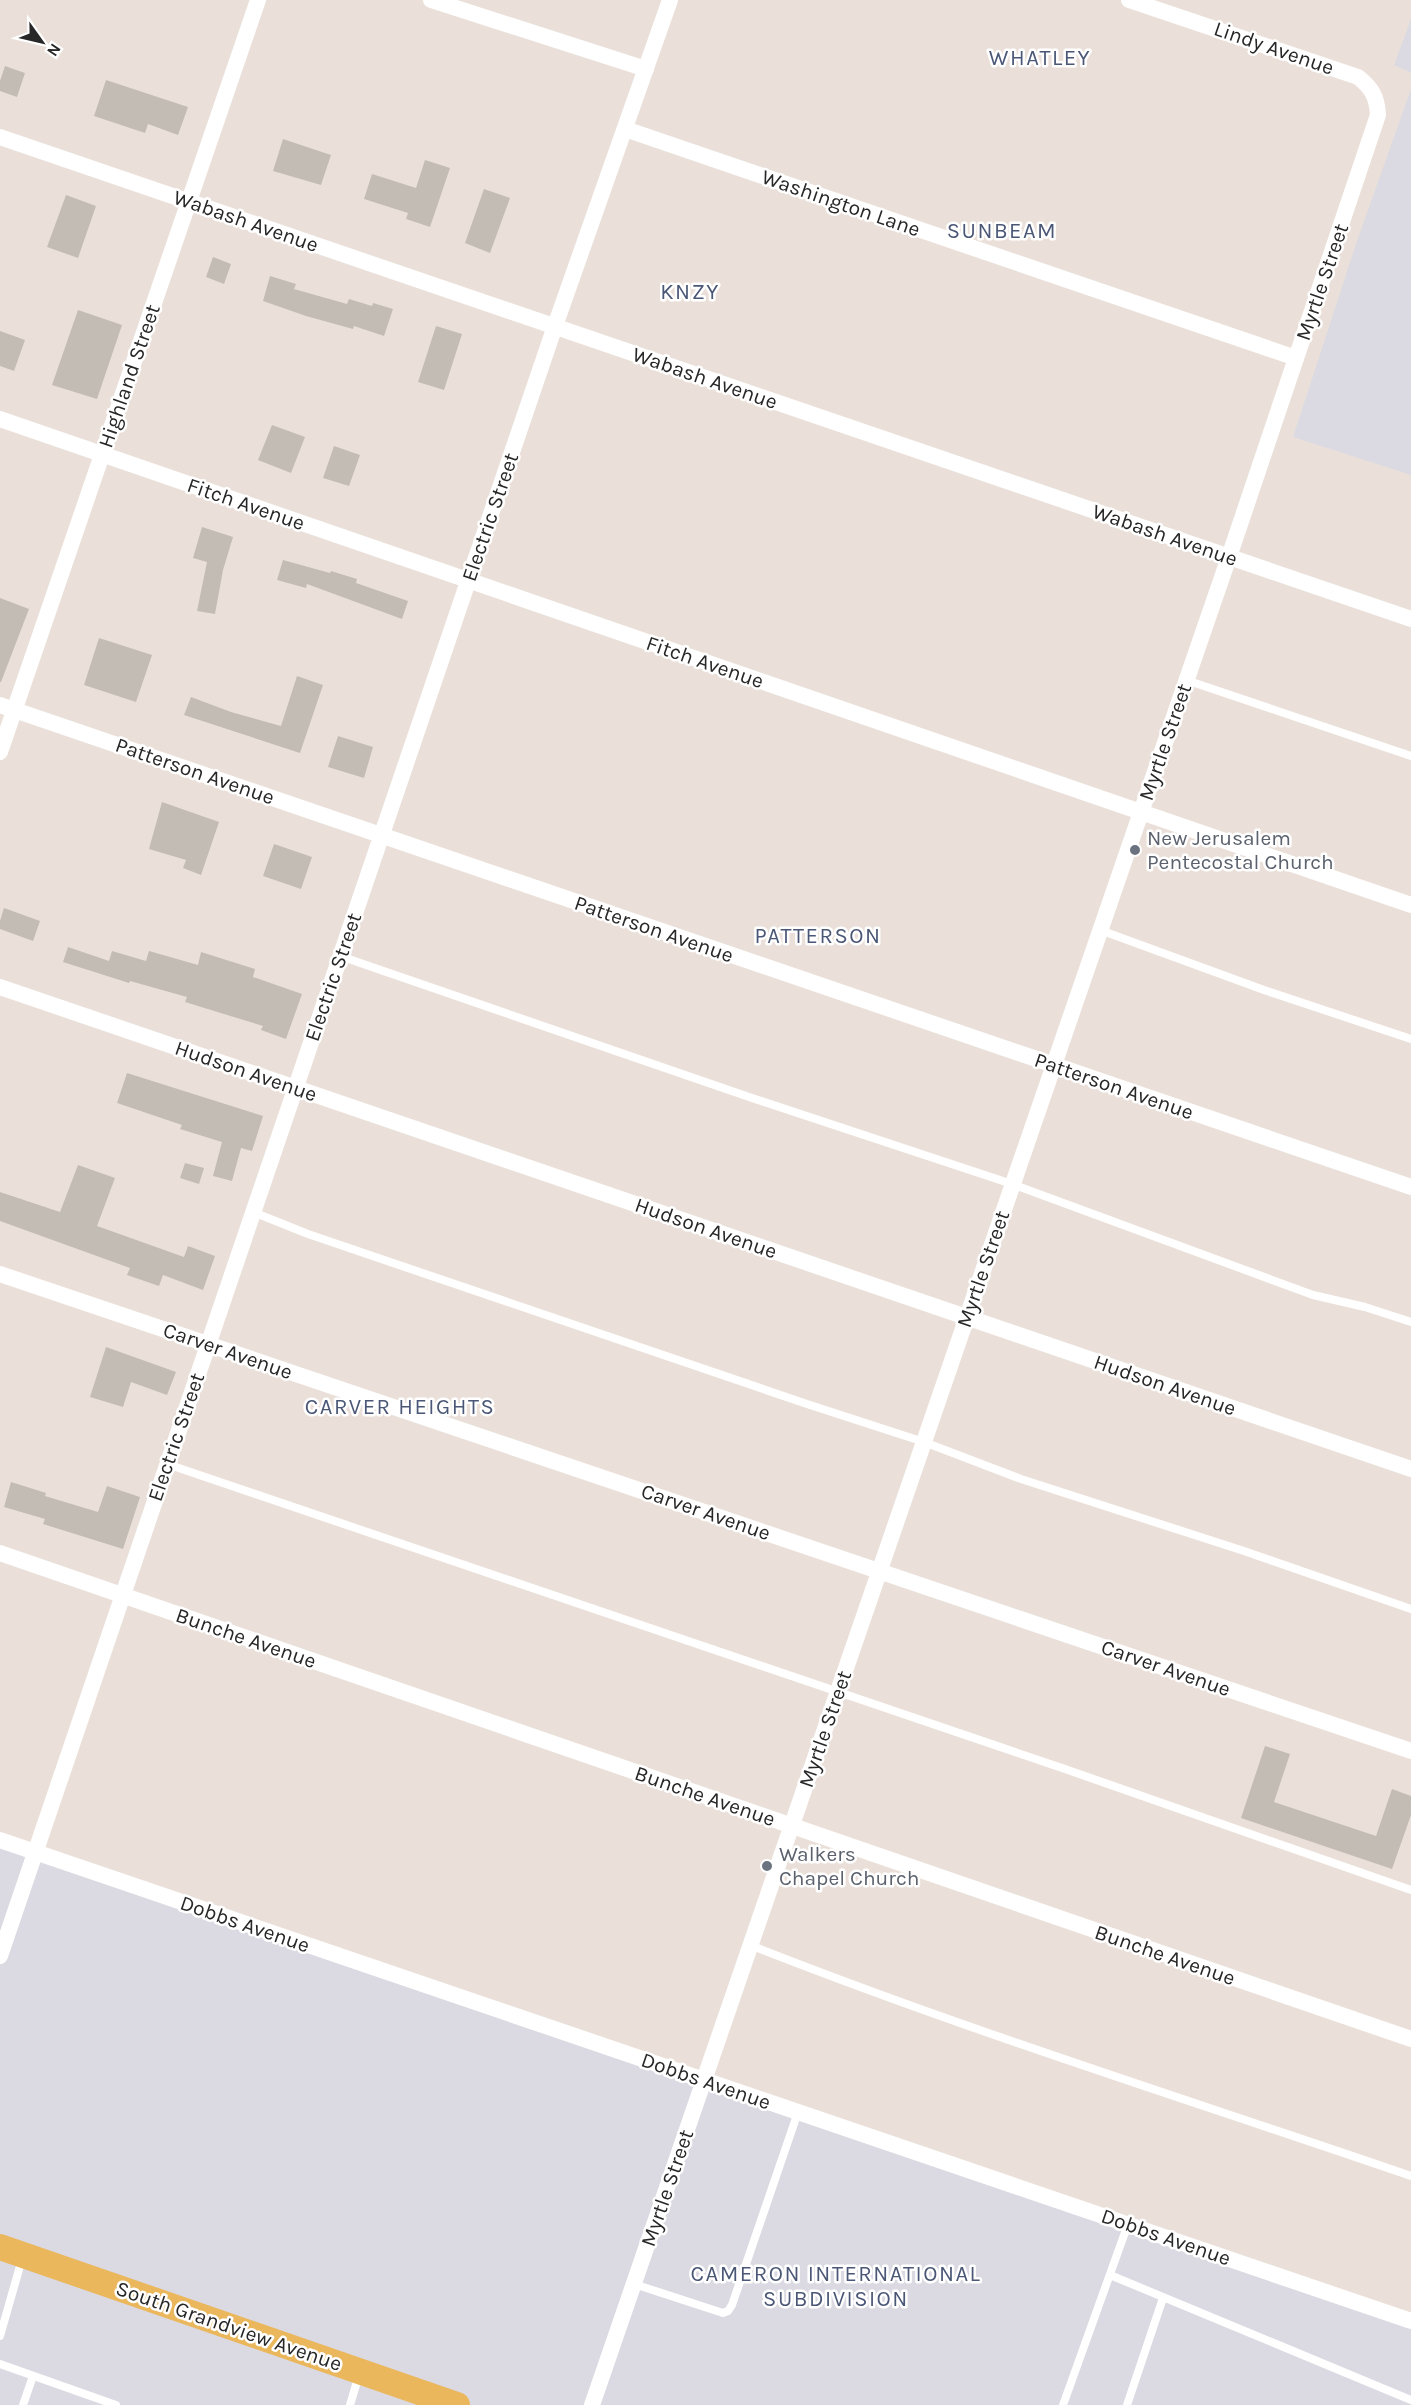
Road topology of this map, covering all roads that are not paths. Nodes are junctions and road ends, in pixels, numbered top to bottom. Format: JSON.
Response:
{"nodes":[{"id":1,"x":258,"y":0,"type":"edge"},
{"id":2,"x":431,"y":0,"type":"edge"},
{"id":3,"x":670,"y":0,"type":"edge"},
{"id":4,"x":1129,"y":0,"type":"edge"},
{"id":5,"x":646,"y":69,"type":"junction"},
{"id":6,"x":625,"y":129,"type":"junction"},
{"id":7,"x":1373,"y":133,"type":"joint"},
{"id":8,"x":0,"y":137,"type":"edge"},
{"id":9,"x":189,"y":201,"type":"junction"},
{"id":10,"x":555,"y":326,"type":"junction"},
{"id":11,"x":1296,"y":358,"type":"junction"},
{"id":12,"x":0,"y":419,"type":"edge"},
{"id":13,"x":102,"y":454,"type":"junction"},
{"id":14,"x":1229,"y":556,"type":"junction"},
{"id":15,"x":468,"y":580,"type":"junction"},
{"id":16,"x":1411,"y":619,"type":"edge"},
{"id":17,"x":1186,"y":680,"type":"junction"},
{"id":18,"x":7,"y":707,"type":"edge"},
{"id":19,"x":0,"y":753,"type":"edge"},
{"id":20,"x":1411,"y":756,"type":"edge"},
{"id":21,"x":1141,"y":812,"type":"junction"},
{"id":22,"x":381,"y":835,"type":"junction"},
{"id":23,"x":1411,"y":905,"type":"edge"},
{"id":24,"x":1100,"y":930,"type":"junction"},
{"id":25,"x":340,"y":956,"type":"junction"},
{"id":26,"x":0,"y":987,"type":"edge"},
{"id":27,"x":1411,"y":1039,"type":"edge"},
{"id":28,"x":1054,"y":1065,"type":"junction"},
{"id":29,"x":295,"y":1088,"type":"junction"},
{"id":30,"x":1012,"y":1184,"type":"junction"},
{"id":31,"x":1411,"y":1187,"type":"edge"},
{"id":32,"x":253,"y":1212,"type":"junction"},
{"id":33,"x":0,"y":1274,"type":"edge"},
{"id":34,"x":967,"y":1317,"type":"junction"},
{"id":35,"x":1411,"y":1322,"type":"edge"},
{"id":36,"x":208,"y":1344,"type":"junction"},
{"id":37,"x":924,"y":1442,"type":"junction"},
{"id":38,"x":167,"y":1464,"type":"junction"},
{"id":39,"x":1411,"y":1469,"type":"edge"},
{"id":40,"x":0,"y":1553,"type":"edge"},
{"id":41,"x":879,"y":1571,"type":"junction"},
{"id":42,"x":123,"y":1595,"type":"junction"},
{"id":43,"x":1411,"y":1609,"type":"edge"},
{"id":44,"x":838,"y":1692,"type":"junction"},
{"id":45,"x":1411,"y":1751,"type":"edge"},
{"id":46,"x":791,"y":1826,"type":"junction"},
{"id":47,"x":0,"y":1840,"type":"edge"},
{"id":48,"x":35,"y":1852,"type":"junction"},
{"id":49,"x":1411,"y":1890,"type":"edge"},
{"id":50,"x":750,"y":1945,"type":"junction"},
{"id":51,"x":0,"y":1956,"type":"edge"},
{"id":52,"x":1411,"y":2039,"type":"edge"},
{"id":53,"x":704,"y":2080,"type":"junction"},
{"id":54,"x":798,"y":2112,"type":"junction"},
{"id":55,"x":1411,"y":2176,"type":"edge"},
{"id":56,"x":1128,"y":2224,"type":"junction"},
{"id":57,"x":12,"y":2251,"type":"edge"},
{"id":58,"x":1110,"y":2275,"type":"junction"},
{"id":59,"x":634,"y":2284,"type":"junction"},
{"id":60,"x":1163,"y":2298,"type":"junction"},
{"id":61,"x":1411,"y":2321,"type":"edge"},
{"id":62,"x":0,"y":2336,"type":"edge"},
{"id":63,"x":0,"y":2364,"type":"edge"},
{"id":64,"x":361,"y":2371,"type":"junction"},
{"id":65,"x":33,"y":2376,"type":"junction"},
{"id":66,"x":1411,"y":2400,"type":"edge"},
{"id":67,"x":23,"y":2405,"type":"edge"},
{"id":68,"x":116,"y":2405,"type":"edge"},
{"id":69,"x":350,"y":2405,"type":"edge"},
{"id":70,"x":457,"y":2405,"type":"edge"},
{"id":71,"x":592,"y":2405,"type":"edge"},
{"id":72,"x":1063,"y":2405,"type":"edge"},
{"id":73,"x":1127,"y":2405,"type":"edge"}],
"edges":[{"from":1,"to":9,"type":"street","name":"Highland Street"},
{"from":2,"to":5,"type":"street"},
{"from":3,"to":5,"type":"street","name":"Electric Street"},
{"from":4,"to":7,"type":"street","name":"Lindy Avenue"},
{"from":5,"to":6,"type":"street","name":"Electric Street"},
{"from":6,"to":10,"type":"street","name":"Electric Street"},
{"from":6,"to":11,"type":"street","name":"Washington Lane"},
{"from":7,"to":11,"type":"street","name":"Myrtle Street"},
{"from":8,"to":9,"type":"street","name":"Wabash Avenue"},
{"from":9,"to":10,"type":"street","name":"Wabash Avenue"},
{"from":9,"to":13,"type":"street","name":"Highland Street"},
{"from":10,"to":14,"type":"street","name":"Wabash Avenue"},
{"from":10,"to":15,"type":"street","name":"Electric Street"},
{"from":11,"to":14,"type":"street","name":"Myrtle Street"},
{"from":12,"to":13,"type":"street","name":"Fitch Avenue"},
{"from":13,"to":15,"type":"street","name":"Fitch Avenue"},
{"from":13,"to":18,"type":"street","name":"Highland Street"},
{"from":14,"to":16,"type":"street","name":"Wabash Avenue"},
{"from":14,"to":17,"type":"street","name":"Myrtle Street"},
{"from":15,"to":21,"type":"street","name":"Fitch Avenue"},
{"from":15,"to":22,"type":"street","name":"Electric Street"},
{"from":17,"to":20,"type":"lane"},
{"from":17,"to":21,"type":"street","name":"Myrtle Street"},
{"from":18,"to":19,"type":"street","name":"Highland Street"},
{"from":18,"to":22,"type":"street","name":"Patterson Avenue"},
{"from":21,"to":23,"type":"street","name":"Fitch Avenue"},
{"from":21,"to":24,"type":"street","name":"Myrtle Street"},
{"from":22,"to":25,"type":"street","name":"Electric Street"},
{"from":22,"to":28,"type":"street","name":"Patterson Avenue"},
{"from":24,"to":27,"type":"lane"},
{"from":24,"to":28,"type":"street","name":"Myrtle Street"},
{"from":25,"to":29,"type":"street","name":"Electric Street"},
{"from":25,"to":30,"type":"lane"},
{"from":26,"to":29,"type":"street","name":"Hudson Avenue"},
{"from":28,"to":30,"type":"street","name":"Myrtle Street"},
{"from":28,"to":31,"type":"street","name":"Patterson Avenue"},
{"from":29,"to":32,"type":"street","name":"Electric Street"},
{"from":29,"to":34,"type":"street","name":"Hudson Avenue"},
{"from":30,"to":34,"type":"street","name":"Myrtle Street"},
{"from":30,"to":35,"type":"lane"},
{"from":32,"to":36,"type":"street","name":"Electric Street"},
{"from":32,"to":37,"type":"lane"},
{"from":33,"to":36,"type":"street","name":"Carver Avenue"},
{"from":34,"to":37,"type":"street","name":"Myrtle Street"},
{"from":34,"to":39,"type":"street","name":"Hudson Avenue"},
{"from":36,"to":38,"type":"street","name":"Electric Street"},
{"from":36,"to":41,"type":"street","name":"Carver Avenue"},
{"from":37,"to":41,"type":"street","name":"Myrtle Street"},
{"from":37,"to":43,"type":"lane"},
{"from":38,"to":42,"type":"street","name":"Electric Street"},
{"from":38,"to":44,"type":"lane"},
{"from":40,"to":42,"type":"street","name":"Bunche Avenue"},
{"from":41,"to":44,"type":"street","name":"Myrtle Street"},
{"from":41,"to":45,"type":"street","name":"Carver Avenue"},
{"from":42,"to":46,"type":"street","name":"Bunche Avenue"},
{"from":42,"to":48,"type":"street","name":"Electric Street"},
{"from":44,"to":46,"type":"street","name":"Myrtle Street"},
{"from":44,"to":49,"type":"lane"},
{"from":46,"to":50,"type":"street","name":"Myrtle Street"},
{"from":46,"to":52,"type":"street","name":"Bunche Avenue"},
{"from":47,"to":48,"type":"street","name":"Dobbs Avenue"},
{"from":48,"to":51,"type":"street","name":"Electric Street"},
{"from":48,"to":53,"type":"street","name":"Dobbs Avenue"},
{"from":50,"to":53,"type":"street","name":"Myrtle Street"},
{"from":50,"to":55,"type":"lane"},
{"from":53,"to":54,"type":"street","name":"Dobbs Avenue"},
{"from":53,"to":59,"type":"street","name":"Myrtle Street"},
{"from":54,"to":56,"type":"street","name":"Dobbs Avenue"},
{"from":54,"to":59,"type":"lane"},
{"from":56,"to":58,"type":"lane"},
{"from":56,"to":61,"type":"street","name":"Dobbs Avenue"},
{"from":57,"to":62,"type":"lane"},
{"from":57,"to":64,"type":"main road","name":"South Grandview Avenue"},
{"from":58,"to":60,"type":"lane"},
{"from":58,"to":72,"type":"lane"},
{"from":59,"to":71,"type":"street","name":"Myrtle Street"},
{"from":60,"to":66,"type":"lane"},
{"from":60,"to":73,"type":"lane"},
{"from":63,"to":65,"type":"lane"},
{"from":64,"to":69,"type":"lane"},
{"from":64,"to":70,"type":"main road","name":"South Grandview Avenue"},
{"from":65,"to":67,"type":"lane"},
{"from":65,"to":68,"type":"lane"}]}
